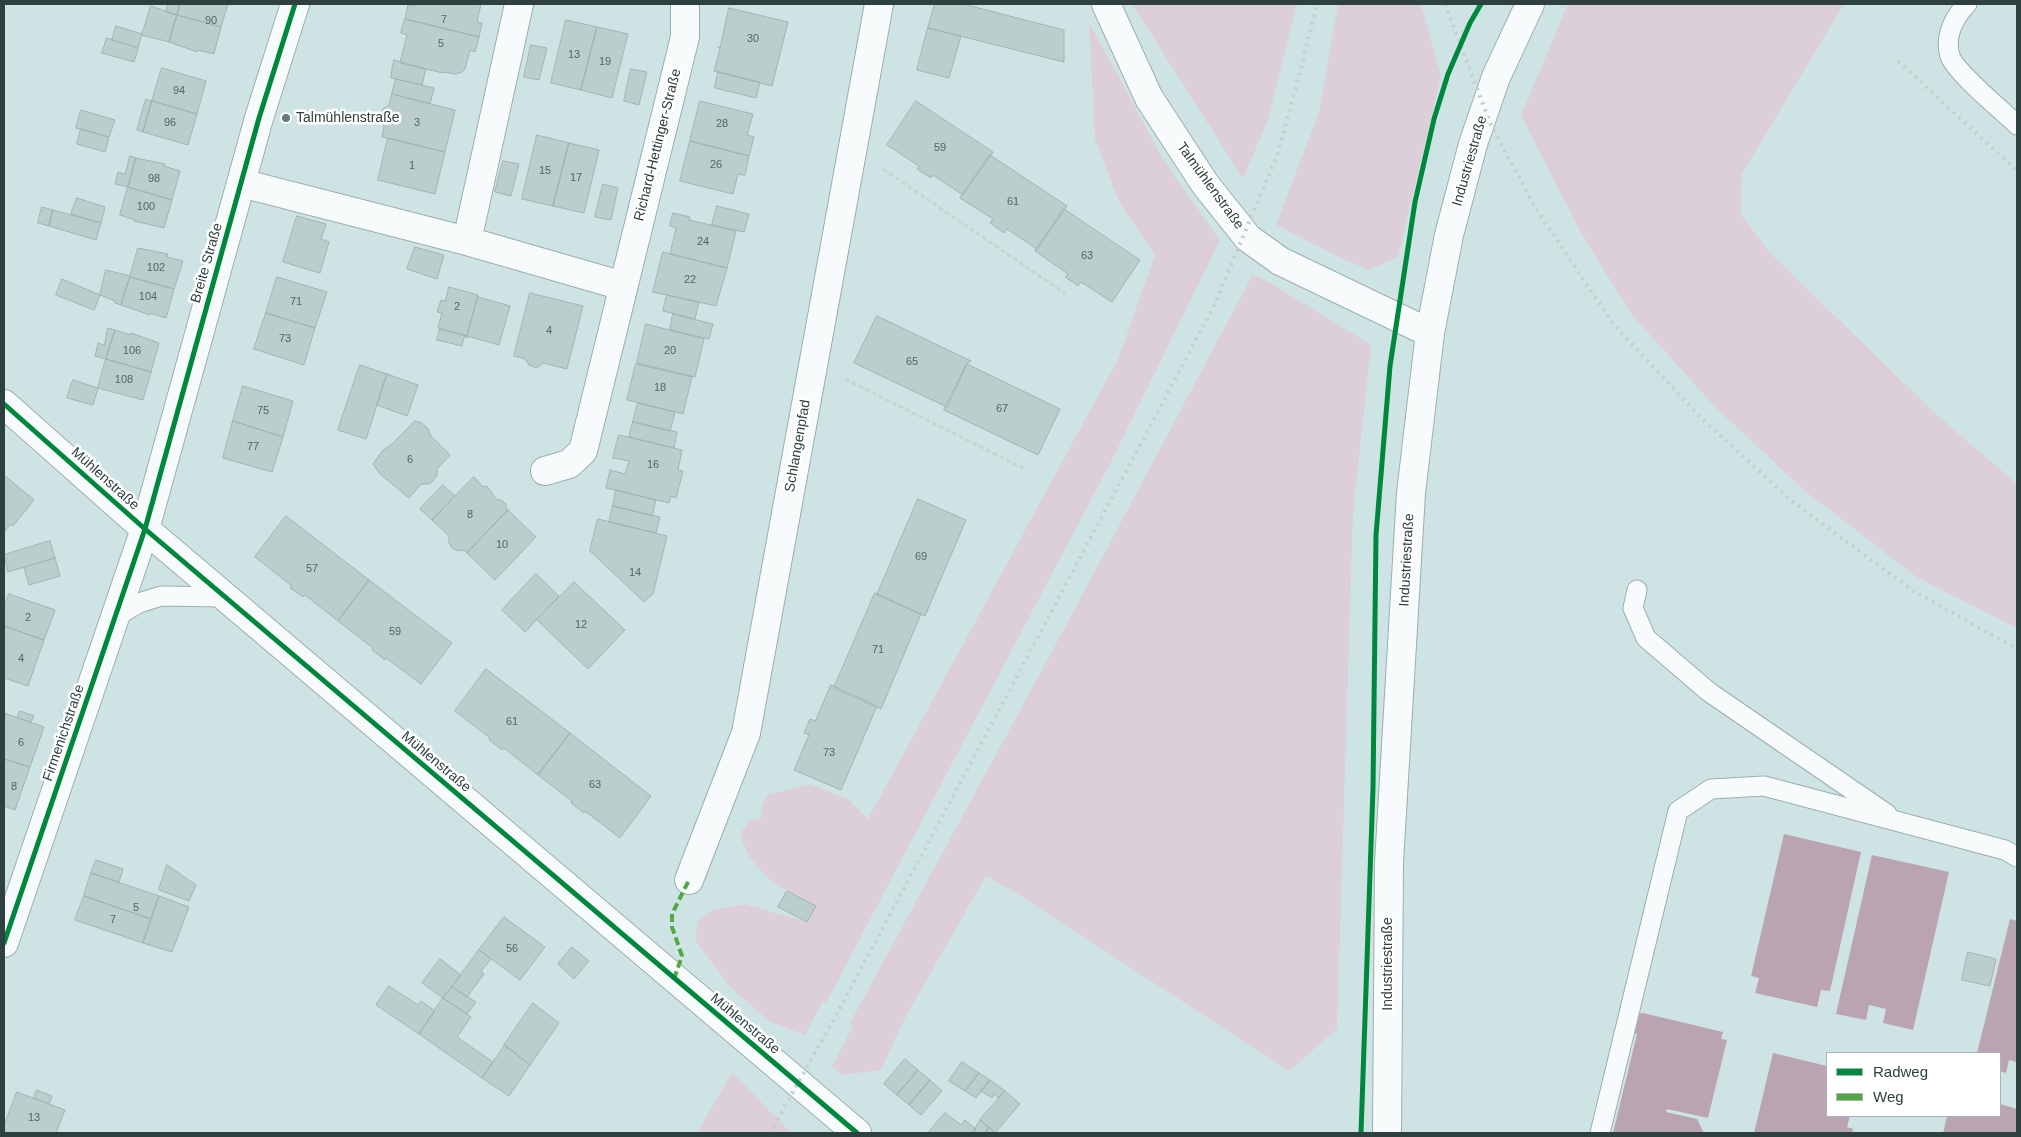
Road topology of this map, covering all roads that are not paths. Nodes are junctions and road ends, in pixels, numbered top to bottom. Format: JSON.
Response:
{"nodes":[{"id":1,"x":294,"y":4,"type":"edge"},
{"id":2,"x":519,"y":4,"type":"edge"},
{"id":3,"x":685,"y":4,"type":"edge"},
{"id":4,"x":879,"y":4,"type":"edge"},
{"id":5,"x":1106,"y":4,"type":"edge"},
{"id":6,"x":1530,"y":4,"type":"edge"},
{"id":7,"x":1966,"y":4,"type":"edge"},
{"id":8,"x":2017,"y":125,"type":"edge"},
{"id":9,"x":241,"y":183,"type":"junction"},
{"id":10,"x":467,"y":242,"type":"junction"},
{"id":11,"x":623,"y":286,"type":"junction"},
{"id":12,"x":1430,"y":333,"type":"junction"},
{"id":13,"x":4,"y":404,"type":"edge"},
{"id":14,"x":545,"y":471,"type":"dead end"},
{"id":15,"x":144,"y":529,"type":"junction"},
{"id":16,"x":1637,"y":590,"type":"dead end"},
{"id":17,"x":224,"y":597,"type":"junction"},
{"id":18,"x":116,"y":617,"type":"junction"},
{"id":19,"x":1898,"y":822,"type":"junction"},
{"id":20,"x":2017,"y":857,"type":"edge"},
{"id":21,"x":689,"y":880,"type":"dead end"},
{"id":22,"x":4,"y":943,"type":"edge"},
{"id":23,"x":856,"y":1133,"type":"edge"},
{"id":24,"x":1387,"y":1133,"type":"edge"},
{"id":25,"x":1600,"y":1133,"type":"edge"}],
"edges":[{"from":1,"to":9,"type":"street","name":"Breite Straße"},
{"from":2,"to":10,"type":"street"},
{"from":3,"to":11,"type":"street","name":"Richard-Hettinger-Straße"},
{"from":4,"to":21,"type":"street","name":"Schlangenpfad"},
{"from":5,"to":12,"type":"street","name":"Talmühlenstraße"},
{"from":6,"to":12,"type":"street","name":"Industriestraße"},
{"from":7,"to":8,"type":"lane"},
{"from":9,"to":10,"type":"street"},
{"from":9,"to":15,"type":"street","name":"Breite Straße"},
{"from":10,"to":11,"type":"street"},
{"from":11,"to":14,"type":"street","name":"Richard-Hettinger-Straße"},
{"from":12,"to":24,"type":"street","name":"Industriestraße"},
{"from":13,"to":15,"type":"street","name":"Mühlenstraße"},
{"from":15,"to":17,"type":"street","name":"Mühlenstraße"},
{"from":15,"to":18,"type":"street","name":"Firmenichstraße"},
{"from":16,"to":19,"type":"lane"},
{"from":17,"to":18,"type":"lane"},
{"from":17,"to":23,"type":"street","name":"Mühlenstraße"},
{"from":18,"to":22,"type":"street","name":"Firmenichstraße"},
{"from":19,"to":20,"type":"lane"},
{"from":19,"to":25,"type":"lane"}]}
